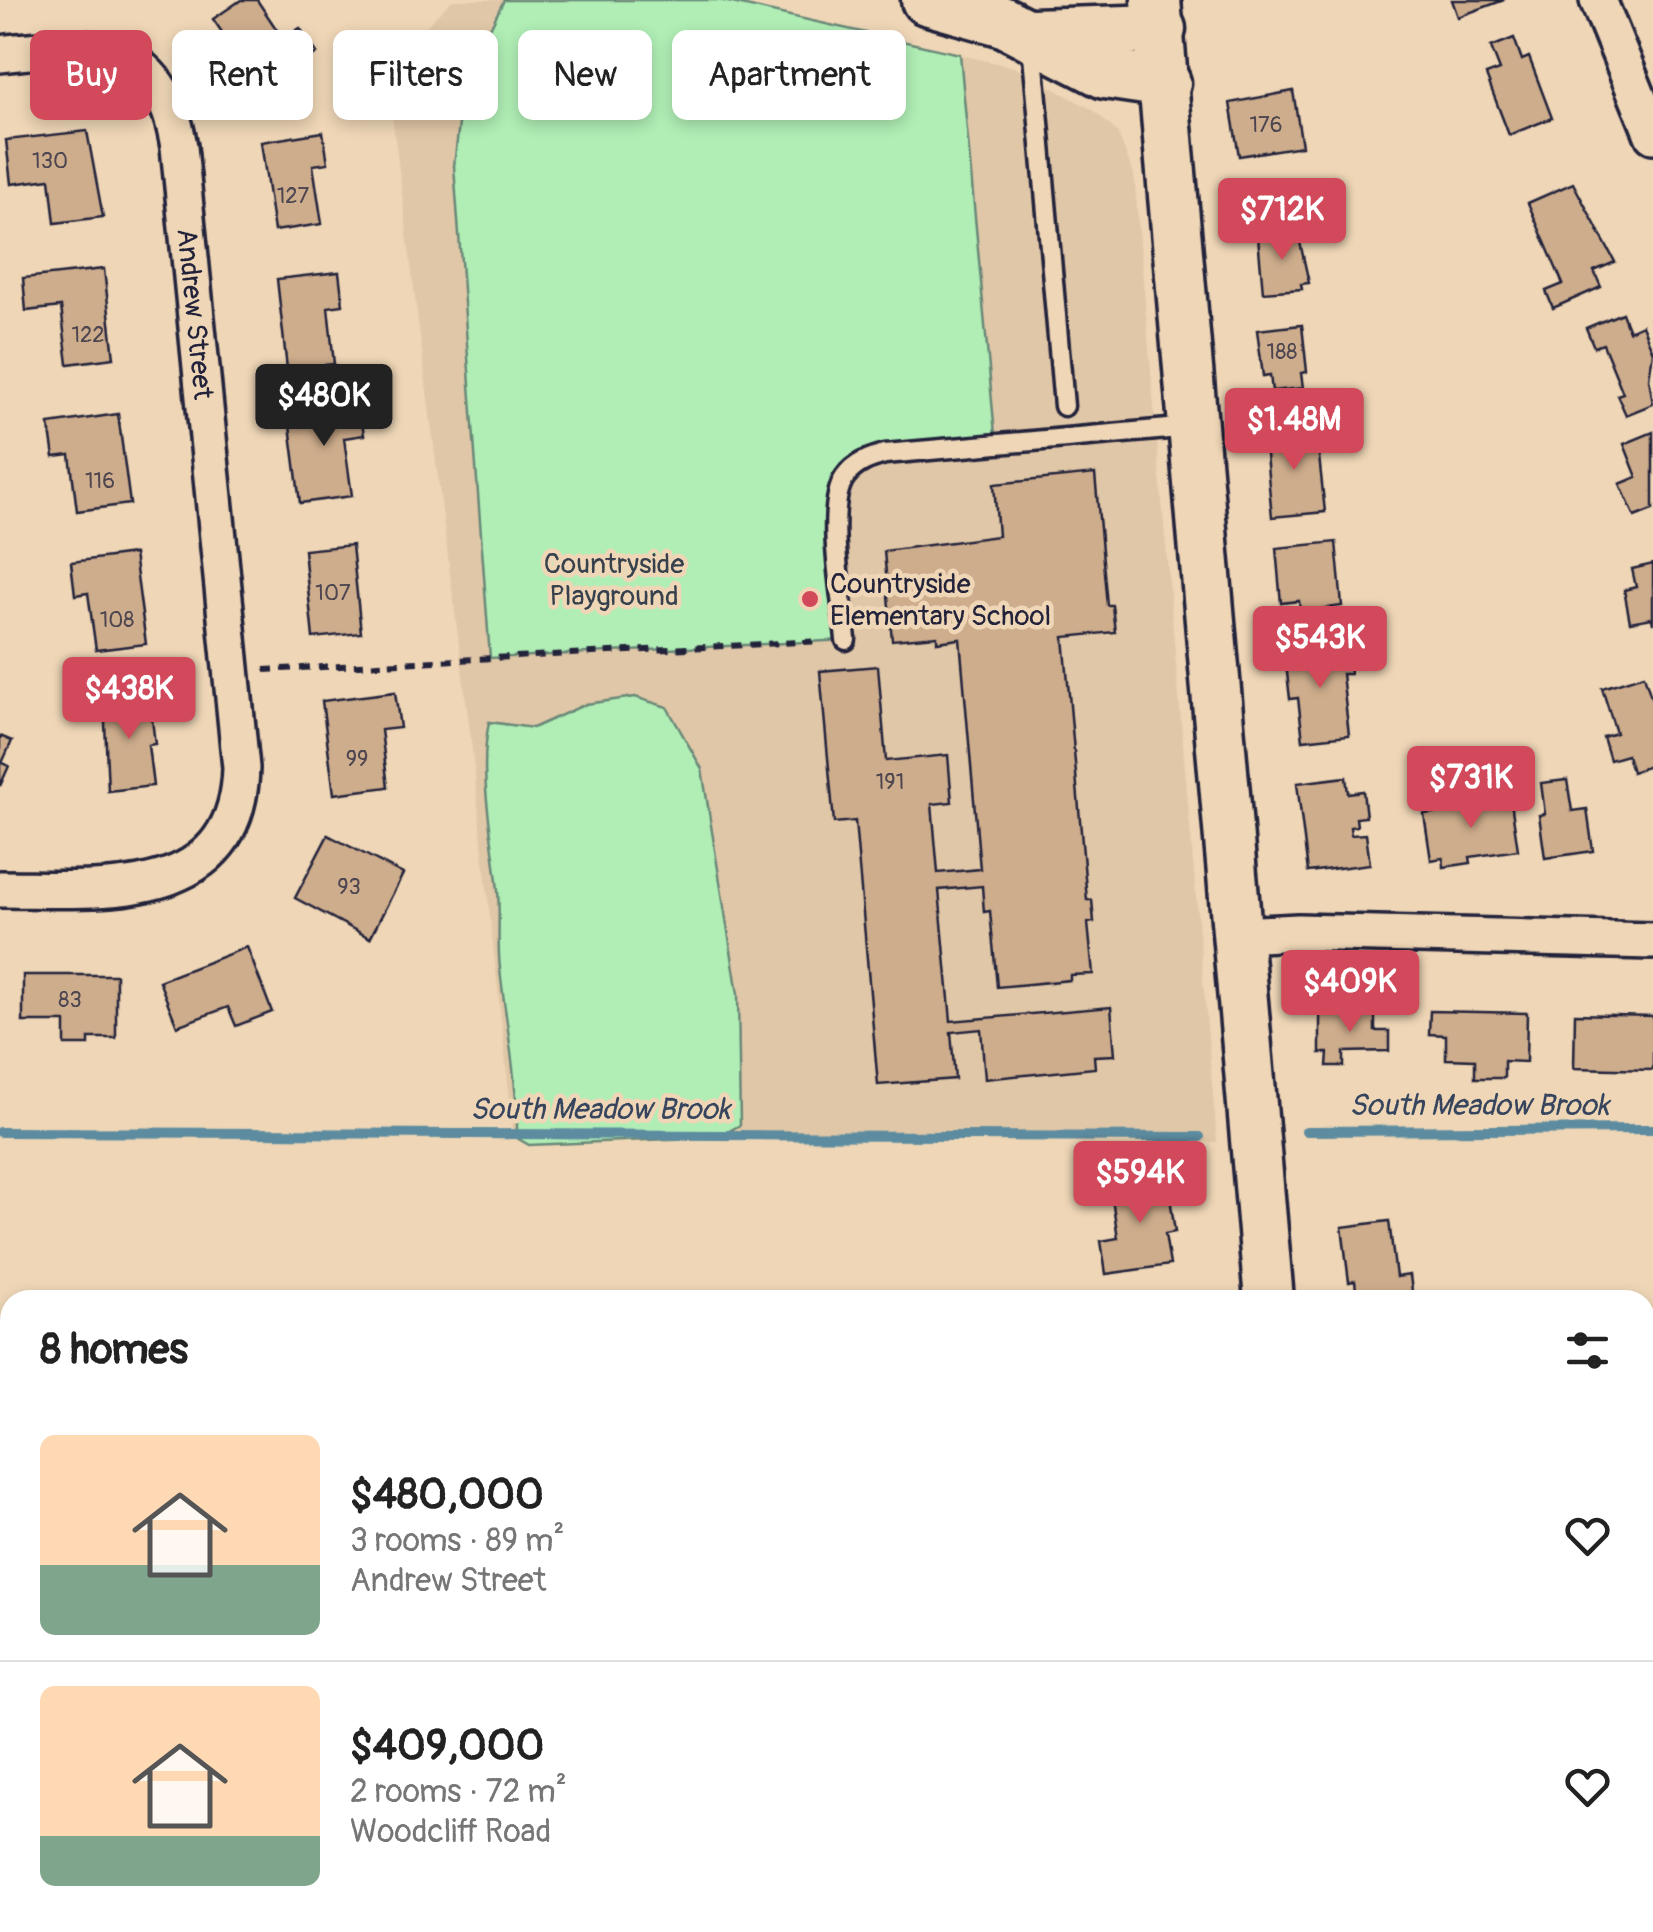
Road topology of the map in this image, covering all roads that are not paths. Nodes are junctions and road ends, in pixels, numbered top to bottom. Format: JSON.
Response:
{"nodes":[{"id":1,"x":926,"y":0,"type":"edge"},
{"id":2,"x":1598,"y":0,"type":"edge"},
{"id":3,"x":1158,"y":15,"type":"edge"},
{"id":4,"x":1031,"y":33,"type":"junction"},
{"id":5,"x":0,"y":54,"type":"edge"},
{"id":6,"x":1166,"y":83,"type":"junction"},
{"id":7,"x":1653,"y":135,"type":"edge"},
{"id":8,"x":1064,"y":406,"type":"dead end"},
{"id":9,"x":1194,"y":427,"type":"junction"},
{"id":10,"x":846,"y":640,"type":"road end"},
{"id":11,"x":0,"y":889,"type":"edge"},
{"id":12,"x":1238,"y":935,"type":"junction"},
{"id":13,"x":1653,"y":941,"type":"edge"},
{"id":14,"x":1268,"y":1290,"type":"edge"}],
"edges":[{"from":1,"to":4,"type":"main road"},
{"from":2,"to":7,"type":"street"},
{"from":3,"to":4,"type":"main road"},
{"from":3,"to":6,"type":"main road"},
{"from":4,"to":6,"type":"main road"},
{"from":4,"to":8,"type":"lane"},
{"from":5,"to":11,"type":"street","name":"Andrew Street"},
{"from":6,"to":9,"type":"main road"},
{"from":9,"to":10,"type":"lane"},
{"from":9,"to":12,"type":"main road"},
{"from":12,"to":13,"type":"street"},
{"from":12,"to":14,"type":"main road"}]}
